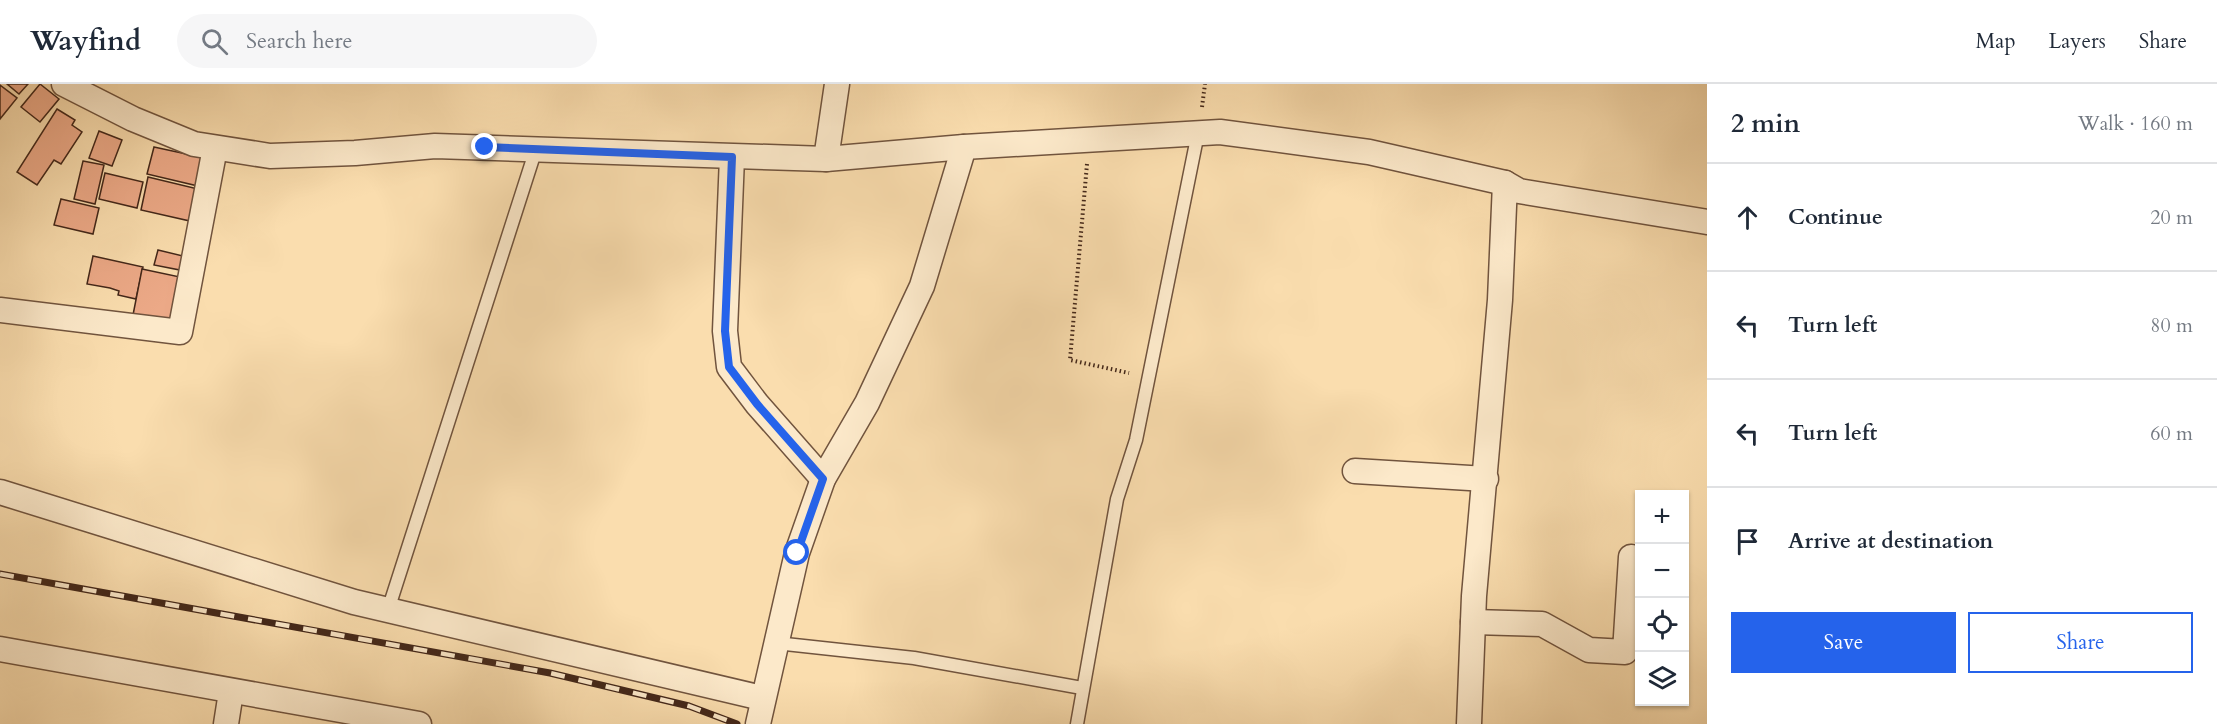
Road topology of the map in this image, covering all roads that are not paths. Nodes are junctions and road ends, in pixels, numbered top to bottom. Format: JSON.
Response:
{"nodes":[{"id":1,"x":64,"y":84,"type":"edge"},
{"id":2,"x":837,"y":84,"type":"edge"},
{"id":3,"x":1198,"y":133,"type":"junction"},
{"id":4,"x":964,"y":147,"type":"junction"},
{"id":5,"x":215,"y":148,"type":"junction"},
{"id":6,"x":536,"y":149,"type":"junction"},
{"id":7,"x":732,"y":157,"type":"junction"},
{"id":8,"x":826,"y":159,"type":"junction"},
{"id":9,"x":1505,"y":183,"type":"junction"},
{"id":10,"x":1707,"y":222,"type":"edge"},
{"id":11,"x":0,"y":310,"type":"edge"},
{"id":12,"x":1355,"y":471,"type":"dead end"},
{"id":13,"x":823,"y":479,"type":"junction"},
{"id":14,"x":1486,"y":479,"type":"junction"},
{"id":15,"x":0,"y":492,"type":"edge"},
{"id":16,"x":1631,"y":557,"type":"dead end"},
{"id":17,"x":388,"y":610,"type":"junction"},
{"id":18,"x":1473,"y":622,"type":"junction"},
{"id":19,"x":776,"y":643,"type":"junction"},
{"id":20,"x":0,"y":649,"type":"edge"},
{"id":21,"x":1082,"y":688,"type":"junction"},
{"id":22,"x":231,"y":692,"type":"junction"},
{"id":23,"x":762,"y":698,"type":"junction"},
{"id":24,"x":226,"y":724,"type":"edge"},
{"id":25,"x":419,"y":724,"type":"edge"},
{"id":26,"x":758,"y":724,"type":"edge"},
{"id":27,"x":1077,"y":724,"type":"edge"},
{"id":28,"x":1469,"y":724,"type":"edge"}],
"edges":[{"from":1,"to":5,"type":"street"},
{"from":2,"to":8,"type":"street"},
{"from":3,"to":4,"type":"street"},
{"from":3,"to":9,"type":"street"},
{"from":3,"to":21,"type":"lane"},
{"from":4,"to":8,"type":"street"},
{"from":4,"to":13,"type":"street"},
{"from":5,"to":6,"type":"street"},
{"from":5,"to":11,"type":"street"},
{"from":6,"to":7,"type":"street"},
{"from":6,"to":17,"type":"lane"},
{"from":7,"to":8,"type":"street"},
{"from":7,"to":13,"type":"street"},
{"from":9,"to":10,"type":"street"},
{"from":9,"to":14,"type":"street"},
{"from":12,"to":14,"type":"street"},
{"from":13,"to":19,"type":"street"},
{"from":14,"to":18,"type":"street"},
{"from":15,"to":17,"type":"street"},
{"from":16,"to":18,"type":"street"},
{"from":17,"to":23,"type":"street"},
{"from":18,"to":28,"type":"street"},
{"from":19,"to":21,"type":"lane"},
{"from":19,"to":23,"type":"street"},
{"from":20,"to":22,"type":"street"},
{"from":21,"to":27,"type":"lane"},
{"from":22,"to":24,"type":"street"},
{"from":22,"to":25,"type":"street"},
{"from":23,"to":26,"type":"street"}]}
